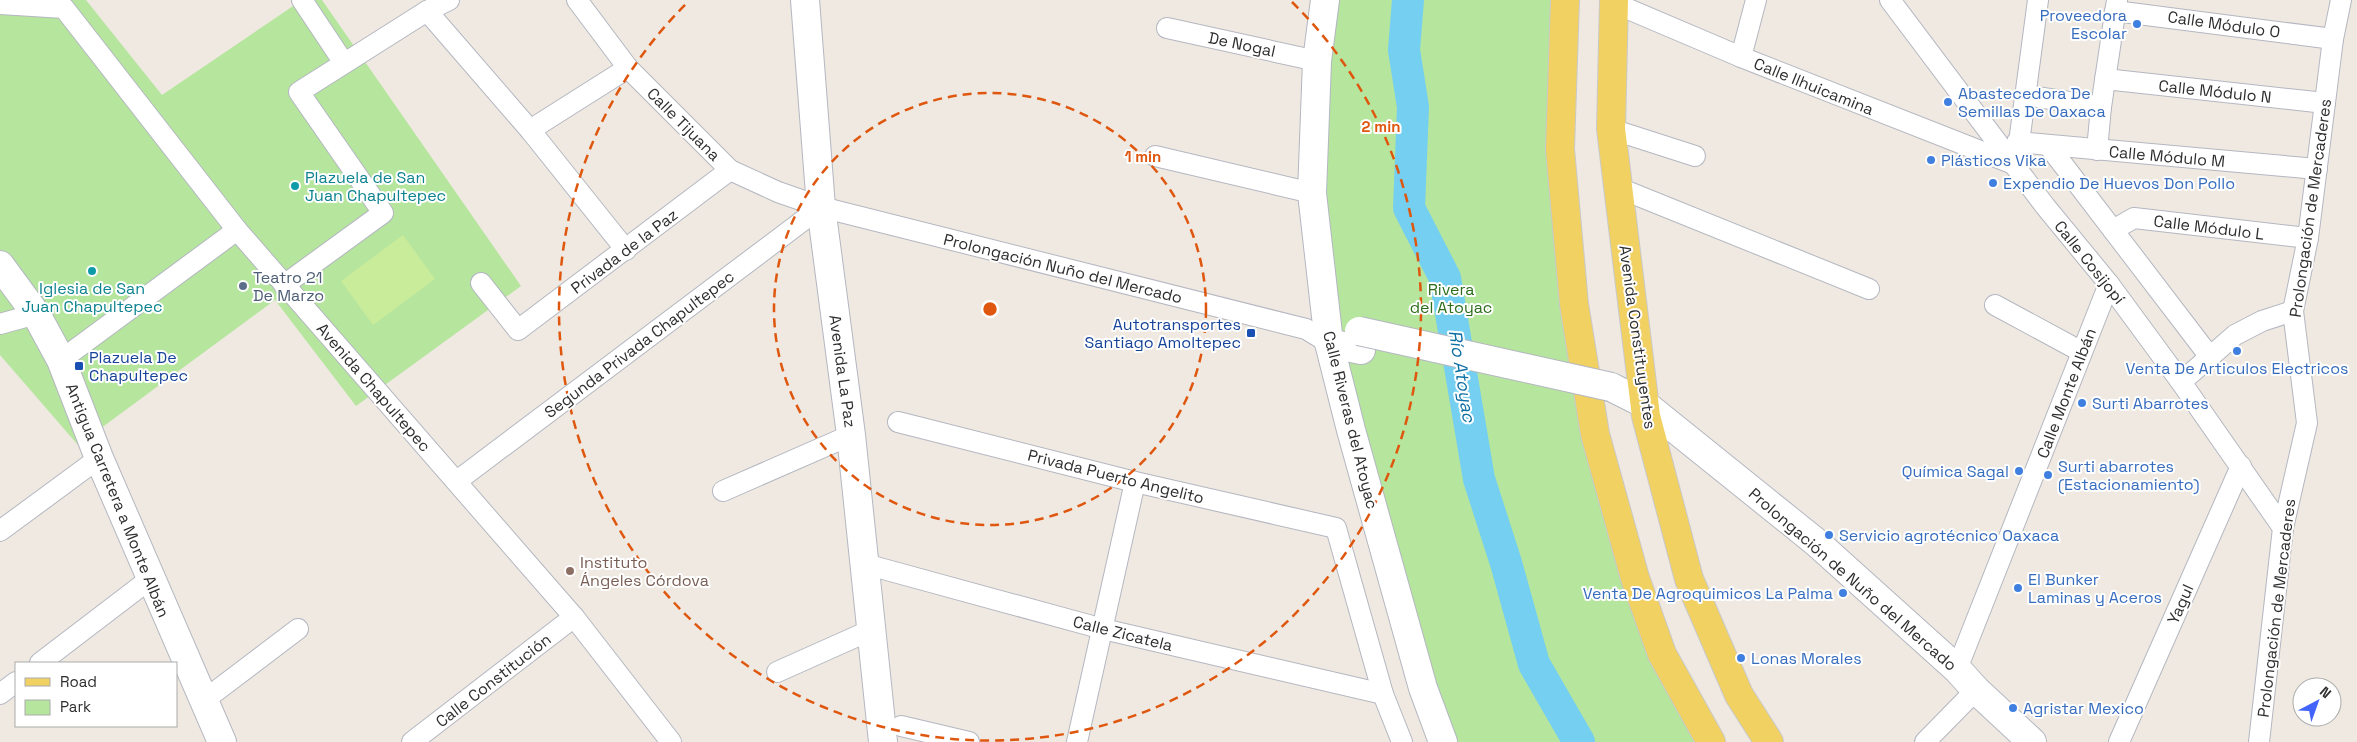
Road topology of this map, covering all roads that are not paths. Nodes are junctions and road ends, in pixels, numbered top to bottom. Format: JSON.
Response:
{"nodes":[{"id":1,"x":302,"y":0,"type":"edge"},
{"id":2,"x":449,"y":0,"type":"edge"},
{"id":3,"x":577,"y":0,"type":"edge"},
{"id":4,"x":805,"y":0,"type":"edge"},
{"id":5,"x":1325,"y":0,"type":"edge"},
{"id":6,"x":1565,"y":0,"type":"edge"},
{"id":7,"x":1756,"y":0,"type":"edge"},
{"id":8,"x":1890,"y":0,"type":"edge"},
{"id":9,"x":2038,"y":0,"type":"edge"},
{"id":10,"x":2340,"y":0,"type":"edge"},
{"id":11,"x":1614,"y":1,"type":"edge"},
{"id":12,"x":0,"y":4,"type":"edge"},
{"id":13,"x":68,"y":4,"type":"edge"},
{"id":14,"x":2116,"y":5,"type":"edge"},
{"id":15,"x":427,"y":12,"type":"junction"},
{"id":16,"x":1167,"y":28,"type":"dead end"},
{"id":17,"x":2333,"y":39,"type":"junction"},
{"id":18,"x":1740,"y":57,"type":"junction"},
{"id":19,"x":1317,"y":61,"type":"junction"},
{"id":20,"x":344,"y":63,"type":"junction"},
{"id":21,"x":628,"y":68,"type":"junction"},
{"id":22,"x":2105,"y":79,"type":"junction"},
{"id":23,"x":2025,"y":95,"type":"junction"},
{"id":24,"x":2325,"y":102,"type":"junction"},
{"id":25,"x":2101,"y":107,"type":"junction"},
{"id":26,"x":1612,"y":129,"type":"junction"},
{"id":27,"x":530,"y":130,"type":"junction"},
{"id":28,"x":2018,"y":142,"type":"junction"},
{"id":29,"x":2048,"y":145,"type":"junction"},
{"id":30,"x":2097,"y":150,"type":"junction"},
{"id":31,"x":1156,"y":156,"type":"dead end"},
{"id":32,"x":1695,"y":156,"type":"dead end"},
{"id":33,"x":2016,"y":165,"type":"junction"},
{"id":34,"x":730,"y":170,"type":"junction"},
{"id":35,"x":2317,"y":170,"type":"junction"},
{"id":36,"x":1619,"y":188,"type":"junction"},
{"id":37,"x":1312,"y":193,"type":"junction"},
{"id":38,"x":821,"y":207,"type":"junction"},
{"id":39,"x":237,"y":230,"type":"junction"},
{"id":40,"x":2113,"y":230,"type":"junction"},
{"id":41,"x":2308,"y":238,"type":"junction"},
{"id":42,"x":626,"y":250,"type":"junction"},
{"id":43,"x":0,"y":266,"type":"edge"},
{"id":44,"x":481,"y":283,"type":"dead end"},
{"id":45,"x":2109,"y":284,"type":"junction"},
{"id":46,"x":284,"y":285,"type":"junction"},
{"id":47,"x":1869,"y":289,"type":"dead end"},
{"id":48,"x":1996,"y":305,"type":"dead end"},
{"id":49,"x":2293,"y":311,"type":"junction"},
{"id":50,"x":36,"y":314,"type":"junction"},
{"id":51,"x":0,"y":324,"type":"edge"},
{"id":52,"x":1320,"y":331,"type":"junction"},
{"id":53,"x":2082,"y":352,"type":"junction"},
{"id":54,"x":2210,"y":357,"type":"junction"},
{"id":55,"x":61,"y":360,"type":"junction"},
{"id":56,"x":2182,"y":382,"type":"junction"},
{"id":57,"x":1653,"y":414,"type":"junction"},
{"id":58,"x":898,"y":422,"type":"dead end"},
{"id":59,"x":851,"y":436,"type":"junction"},
{"id":60,"x":98,"y":458,"type":"junction"},
{"id":61,"x":2241,"y":466,"type":"junction"},
{"id":62,"x":457,"y":481,"type":"junction"},
{"id":63,"x":1135,"y":482,"type":"junction"},
{"id":64,"x":723,"y":491,"type":"dead end"},
{"id":65,"x":2283,"y":528,"type":"junction"},
{"id":66,"x":0,"y":531,"type":"edge"},
{"id":67,"x":865,"y":564,"type":"junction"},
{"id":68,"x":150,"y":579,"type":"junction"},
{"id":69,"x":574,"y":617,"type":"junction"},
{"id":70,"x":1103,"y":629,"type":"junction"},
{"id":71,"x":298,"y":630,"type":"dead end"},
{"id":72,"x":871,"y":630,"type":"junction"},
{"id":73,"x":41,"y":662,"type":"edge"},
{"id":74,"x":1957,"y":669,"type":"junction"},
{"id":75,"x":777,"y":672,"type":"dead end"},
{"id":76,"x":15,"y":683,"type":"edge"},
{"id":77,"x":1976,"y":690,"type":"junction"},
{"id":78,"x":0,"y":694,"type":"edge"},
{"id":79,"x":1383,"y":694,"type":"junction"},
{"id":80,"x":203,"y":701,"type":"junction"},
{"id":81,"x":892,"y":734,"type":"edge"},
{"id":82,"x":222,"y":742,"type":"edge"},
{"id":83,"x":412,"y":742,"type":"edge"},
{"id":84,"x":671,"y":742,"type":"edge"},
{"id":85,"x":969,"y":742,"type":"edge"},
{"id":86,"x":1077,"y":742,"type":"edge"},
{"id":87,"x":1402,"y":742,"type":"edge"},
{"id":88,"x":1443,"y":742,"type":"edge"},
{"id":89,"x":1711,"y":742,"type":"edge"},
{"id":90,"x":1769,"y":742,"type":"edge"},
{"id":91,"x":1925,"y":742,"type":"edge"},
{"id":92,"x":2032,"y":742,"type":"edge"},
{"id":93,"x":2119,"y":742,"type":"edge"},
{"id":94,"x":2259,"y":742,"type":"edge"}],
"edges":[{"from":1,"to":20,"type":"street"},
{"from":2,"to":15,"type":"street"},
{"from":3,"to":21,"type":"street","name":"Calle Tijuana"},
{"from":4,"to":38,"type":"street","name":"Avenida La Paz"},
{"from":5,"to":19,"type":"street","name":"Calle Riveras del Atoyac"},
{"from":6,"to":89,"type":"main road"},
{"from":7,"to":18,"type":"street"},
{"from":8,"to":33,"type":"street","name":"Calle Cosijopí"},
{"from":9,"to":23,"type":"street"},
{"from":10,"to":17,"type":"street","name":"Prolongación de Mercaderes"},
{"from":11,"to":18,"type":"street","name":"Calle Ilhuicamina"},
{"from":11,"to":26,"type":"main road","name":"Avenida Constituyentes"},
{"from":12,"to":13,"type":"street","name":"Avenida Chapultepec"},
{"from":13,"to":39,"type":"street","name":"Avenida Chapultepec"},
{"from":14,"to":17,"type":"street","name":"Calle Módulo O"},
{"from":14,"to":22,"type":"street"},
{"from":15,"to":20,"type":"street"},
{"from":15,"to":27,"type":"street"},
{"from":16,"to":19,"type":"street","name":"De Nogal"},
{"from":17,"to":24,"type":"street","name":"Prolongación de Mercaderes"},
{"from":18,"to":33,"type":"street","name":"Calle Ilhuicamina"},
{"from":19,"to":37,"type":"street","name":"Calle Riveras del Atoyac"},
{"from":20,"to":46,"type":"street"},
{"from":21,"to":27,"type":"street"},
{"from":21,"to":34,"type":"street","name":"Calle Tijuana"},
{"from":22,"to":24,"type":"street","name":"Calle Módulo N"},
{"from":22,"to":25,"type":"street"},
{"from":23,"to":25,"type":"street"},
{"from":23,"to":28,"type":"street"},
{"from":24,"to":35,"type":"street","name":"Prolongación de Mercaderes"},
{"from":25,"to":30,"type":"street"},
{"from":26,"to":32,"type":"street"},
{"from":26,"to":36,"type":"main road","name":"Avenida Constituyentes"},
{"from":27,"to":42,"type":"street"},
{"from":28,"to":29,"type":"street","name":"Calle Módulo M"},
{"from":28,"to":33,"type":"street"},
{"from":29,"to":30,"type":"street","name":"Calle Módulo M"},
{"from":29,"to":40,"type":"street"},
{"from":30,"to":35,"type":"street","name":"Calle Módulo M"},
{"from":31,"to":37,"type":"street"},
{"from":33,"to":45,"type":"street","name":"Calle Cosijopí"},
{"from":34,"to":38,"type":"street","name":"Calle Tijuana"},
{"from":34,"to":42,"type":"street","name":"Privada de la Paz"},
{"from":35,"to":41,"type":"street","name":"Prolongación de Mercaderes"},
{"from":36,"to":47,"type":"street"},
{"from":36,"to":57,"type":"main road","name":"Avenida Constituyentes"},
{"from":37,"to":52,"type":"street","name":"Calle Riveras del Atoyac"},
{"from":38,"to":52,"type":"street","name":"Prolongación Nuño del Mercado"},
{"from":38,"to":59,"type":"street","name":"Avenida La Paz"},
{"from":38,"to":62,"type":"street","name":"Segunda Privada Chapultepec"},
{"from":39,"to":46,"type":"street","name":"Avenida Chapultepec"},
{"from":39,"to":55,"type":"street"},
{"from":40,"to":41,"type":"street","name":"Calle Módulo L"},
{"from":40,"to":54,"type":"street"},
{"from":41,"to":49,"type":"street","name":"Prolongación de Mercaderes"},
{"from":42,"to":44,"type":"street","name":"Privada de la Paz"},
{"from":43,"to":50,"type":"street","name":"Antigua Carretera a Monte Albán"},
{"from":45,"to":53,"type":"street","name":"Calle Monte Albán"},
{"from":45,"to":56,"type":"street","name":"Calle Cosijopí"},
{"from":46,"to":62,"type":"street","name":"Avenida Chapultepec"},
{"from":48,"to":53,"type":"street"},
{"from":49,"to":54,"type":"street"},
{"from":49,"to":65,"type":"street","name":"Prolongación de Mercaderes"},
{"from":50,"to":51,"type":"street"},
{"from":50,"to":55,"type":"street","name":"Antigua Carretera a Monte Albán"},
{"from":52,"to":57,"type":"street"},
{"from":52,"to":88,"type":"street","name":"Calle Riveras del Atoyac"},
{"from":53,"to":74,"type":"street","name":"Calle Monte Albán"},
{"from":54,"to":56,"type":"street"},
{"from":55,"to":60,"type":"street","name":"Antigua Carretera a Monte Albán"},
{"from":56,"to":61,"type":"street","name":"Calle Cosijopí"},
{"from":57,"to":74,"type":"street","name":"Prolongación de Nuño del Mercado"},
{"from":57,"to":90,"type":"main road","name":"Avenida Constituyentes"},
{"from":58,"to":63,"type":"street","name":"Privada Puerto Angelito"},
{"from":59,"to":64,"type":"street"},
{"from":59,"to":67,"type":"street","name":"Avenida La Paz"},
{"from":60,"to":66,"type":"street"},
{"from":60,"to":68,"type":"street","name":"Antigua Carretera a Monte Albán"},
{"from":61,"to":65,"type":"street","name":"Calle Cosijopí"},
{"from":61,"to":93,"type":"street","name":"Yagul"},
{"from":62,"to":69,"type":"street","name":"Avenida Chapultepec"},
{"from":63,"to":70,"type":"street"},
{"from":63,"to":79,"type":"street","name":"Privada Puerto Angelito"},
{"from":65,"to":94,"type":"street","name":"Prolongación de Mercaderes"},
{"from":67,"to":70,"type":"street","name":"Calle Zicatela"},
{"from":67,"to":72,"type":"street","name":"Avenida La Paz"},
{"from":68,"to":73,"type":"street"},
{"from":68,"to":80,"type":"street","name":"Antigua Carretera a Monte Albán"},
{"from":69,"to":83,"type":"street","name":"Calle Constitución"},
{"from":69,"to":84,"type":"street","name":"Avenida Chapultepec"},
{"from":70,"to":79,"type":"street","name":"Calle Zicatela"},
{"from":70,"to":86,"type":"street"},
{"from":71,"to":80,"type":"street"},
{"from":72,"to":75,"type":"street"},
{"from":72,"to":81,"type":"street","name":"Avenida La Paz"},
{"from":74,"to":77,"type":"street","name":"Prolongación de Nuño del Mercado"},
{"from":76,"to":78,"type":"street"},
{"from":77,"to":91,"type":"street"},
{"from":77,"to":92,"type":"street","name":"Prolongación de Nuño del Mercado"},
{"from":79,"to":87,"type":"street"},
{"from":80,"to":82,"type":"street","name":"Antigua Carretera a Monte Albán"},
{"from":81,"to":85,"type":"street"}]}
